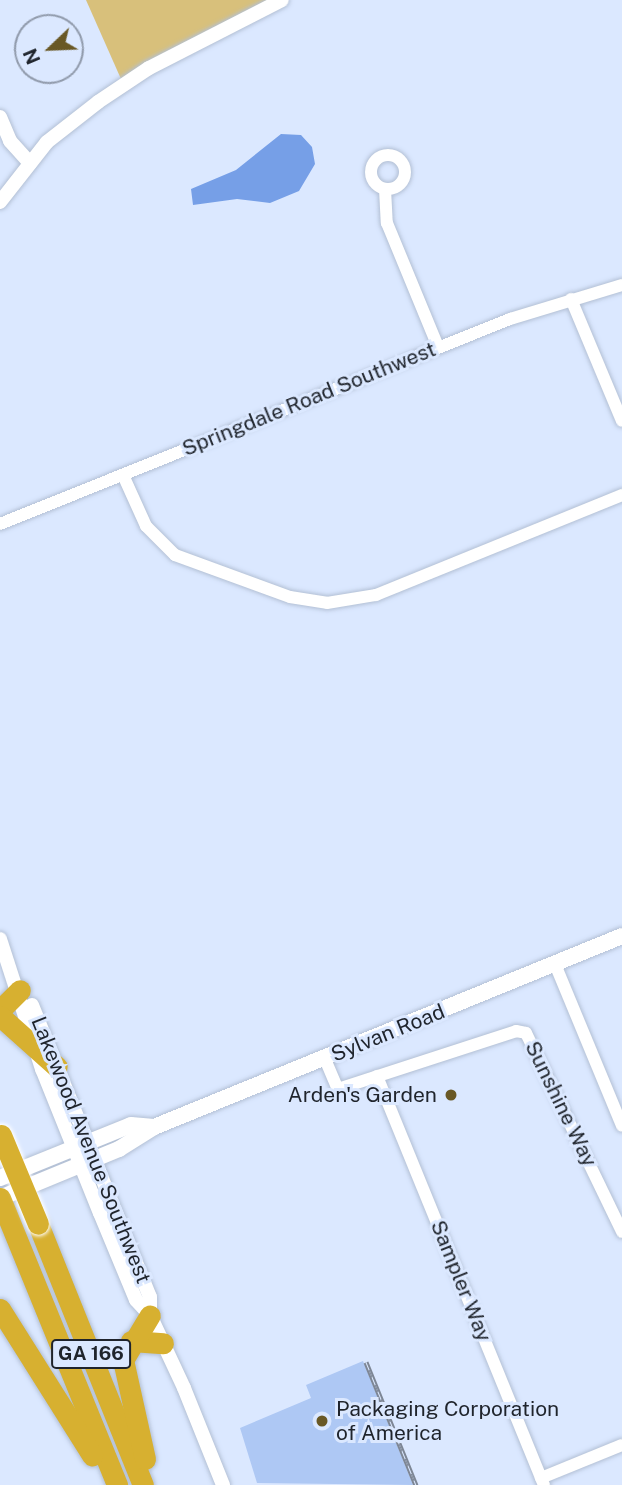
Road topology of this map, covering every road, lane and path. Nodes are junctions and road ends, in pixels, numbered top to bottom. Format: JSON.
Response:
{"nodes":[{"id":1,"x":282,"y":0,"type":"edge"},
{"id":2,"x":0,"y":117,"type":"edge"},
{"id":3,"x":30,"y":163,"type":"junction"},
{"id":4,"x":385,"y":189,"type":"dead end"},
{"id":5,"x":0,"y":202,"type":"edge"},
{"id":6,"x":622,"y":285,"type":"edge"},
{"id":7,"x":571,"y":299,"type":"junction"},
{"id":8,"x":438,"y":347,"type":"junction"},
{"id":9,"x":622,"y":421,"type":"edge"},
{"id":10,"x":123,"y":475,"type":"junction"},
{"id":11,"x":622,"y":495,"type":"edge"},
{"id":12,"x":0,"y":524,"type":"edge"},
{"id":13,"x":622,"y":936,"type":"edge"},
{"id":14,"x":0,"y":939,"type":"edge"},
{"id":15,"x":555,"y":964,"type":"junction"},
{"id":16,"x":20,"y":990,"type":"junction"},
{"id":17,"x":0,"y":1013,"type":"edge"},
{"id":18,"x":37,"y":1049,"type":"junction"},
{"id":19,"x":325,"y":1059,"type":"junction"},
{"id":20,"x":57,"y":1067,"type":"junction"},
{"id":21,"x":377,"y":1076,"type":"junction"},
{"id":22,"x":622,"y":1126,"type":"edge"},
{"id":23,"x":154,"y":1127,"type":"junction"},
{"id":24,"x":0,"y":1134,"type":"edge"},
{"id":25,"x":81,"y":1145,"type":"junction"},
{"id":26,"x":88,"y":1162,"type":"junction"},
{"id":27,"x":0,"y":1178,"type":"edge"},
{"id":28,"x":0,"y":1198,"type":"edge"},
{"id":29,"x":622,"y":1232,"type":"edge"},
{"id":30,"x":0,"y":1309,"type":"edge"},
{"id":31,"x":150,"y":1315,"type":"junction"},
{"id":32,"x":131,"y":1341,"type":"junction"},
{"id":33,"x":163,"y":1343,"type":"junction"},
{"id":34,"x":622,"y":1445,"type":"edge"},
{"id":35,"x":542,"y":1482,"type":"edge"},
{"id":36,"x":108,"y":1485,"type":"edge"},
{"id":37,"x":117,"y":1485,"type":"edge"},
{"id":38,"x":143,"y":1485,"type":"edge"},
{"id":39,"x":152,"y":1485,"type":"edge"},
{"id":40,"x":223,"y":1485,"type":"edge"}],
"edges":[{"from":1,"to":3,"type":"street"},
{"from":2,"to":3,"type":"street"},
{"from":3,"to":5,"type":"street"},
{"from":4,"to":8,"type":"street"},
{"from":6,"to":7,"type":"street","name":"Springdale Road Southwest"},
{"from":7,"to":8,"type":"street","name":"Springdale Road Southwest"},
{"from":7,"to":9,"type":"street"},
{"from":8,"to":10,"type":"street","name":"Springdale Road Southwest"},
{"from":10,"to":11,"type":"street"},
{"from":10,"to":12,"type":"street","name":"Springdale Road Southwest"},
{"from":13,"to":15,"type":"main road","name":"Sylvan Road"},
{"from":14,"to":16,"type":"street","name":"Lakewood Avenue Southwest"},
{"from":15,"to":19,"type":"main road","name":"Sylvan Road"},
{"from":15,"to":22,"type":"street"},
{"from":16,"to":17,"type":"highway"},
{"from":16,"to":18,"type":"street","name":"Lakewood Avenue Southwest"},
{"from":16,"to":20,"type":"street","name":"Lakewood Avenue Southwest"},
{"from":17,"to":18,"type":"highway"},
{"from":18,"to":20,"type":"highway"},
{"from":18,"to":25,"type":"street","name":"Lakewood Avenue Southwest"},
{"from":19,"to":21,"type":"street","name":"Sunshine Way"},
{"from":19,"to":23,"type":"main road","name":"Sylvan Road"},
{"from":20,"to":25,"type":"street","name":"Lakewood Avenue Southwest"},
{"from":21,"to":29,"type":"street","name":"Sunshine Way"},
{"from":21,"to":35,"type":"street","name":"Sampler Way"},
{"from":23,"to":25,"type":"main road","name":"Sylvan Road"},
{"from":23,"to":26,"type":"main road","name":"Sylvan Road"},
{"from":24,"to":38,"type":"highway","number":"GA 166","bridge":true},
{"from":25,"to":26,"type":"street","name":"Lakewood Avenue Southwest"},
{"from":25,"to":27,"type":"main road","name":"Sylvan Road"},
{"from":26,"to":28,"type":"main road","name":"Sylvan Road"},
{"from":26,"to":31,"type":"street","name":"Lakewood Avenue Southwest"},
{"from":28,"to":37,"type":"highway","number":"GA 166"},
{"from":30,"to":36,"type":"highway"},
{"from":31,"to":32,"type":"highway"},
{"from":31,"to":33,"type":"street","name":"Lakewood Avenue Southwest"},
{"from":32,"to":33,"type":"highway"},
{"from":32,"to":39,"type":"highway"},
{"from":33,"to":40,"type":"street","name":"Lakewood Avenue Southwest"},
{"from":34,"to":35,"type":"street"}]}
